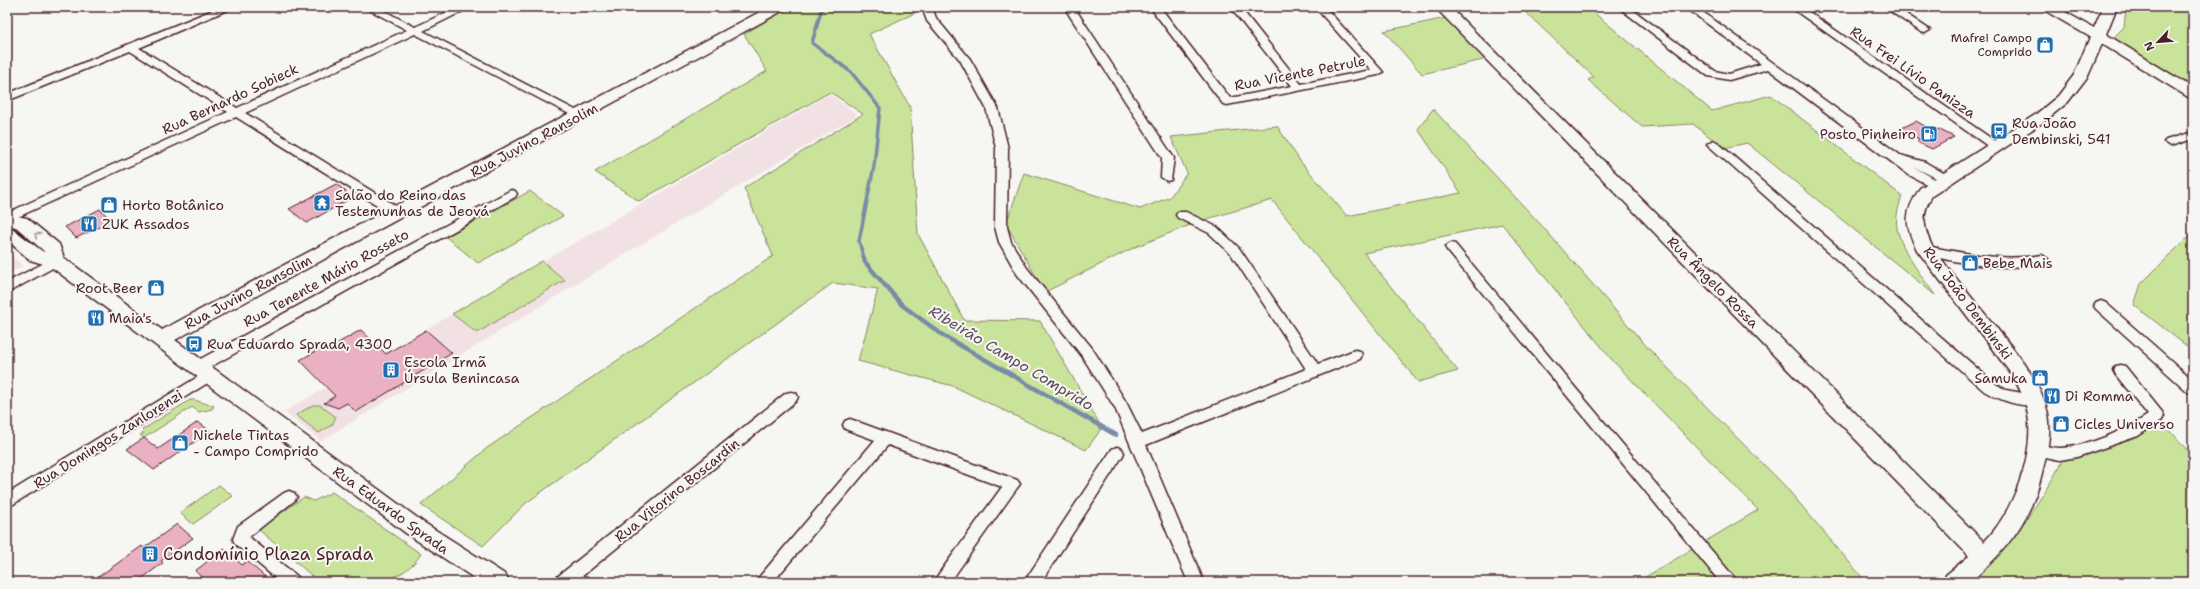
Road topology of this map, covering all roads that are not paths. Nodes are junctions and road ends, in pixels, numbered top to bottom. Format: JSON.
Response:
{"nodes":[{"id":1,"x":229,"y":7,"type":"edge"},
{"id":2,"x":369,"y":7,"type":"edge"},
{"id":3,"x":466,"y":7,"type":"edge"},
{"id":4,"x":779,"y":7,"type":"edge"},
{"id":5,"x":927,"y":7,"type":"edge"},
{"id":6,"x":1069,"y":7,"type":"edge"},
{"id":7,"x":1155,"y":7,"type":"edge"},
{"id":8,"x":1235,"y":7,"type":"edge"},
{"id":9,"x":1320,"y":7,"type":"edge"},
{"id":10,"x":1442,"y":7,"type":"edge"},
{"id":11,"x":1623,"y":7,"type":"edge"},
{"id":12,"x":1690,"y":7,"type":"edge"},
{"id":13,"x":1795,"y":7,"type":"edge"},
{"id":14,"x":1889,"y":7,"type":"edge"},
{"id":15,"x":2046,"y":7,"type":"edge"},
{"id":16,"x":2110,"y":7,"type":"edge"},
{"id":17,"x":1925,"y":30,"type":"dead end"},
{"id":18,"x":415,"y":31,"type":"junction"},
{"id":19,"x":2099,"y":36,"type":"junction"},
{"id":20,"x":131,"y":47,"type":"junction"},
{"id":21,"x":1771,"y":65,"type":"junction"},
{"id":22,"x":1299,"y":88,"type":"junction"},
{"id":23,"x":2193,"y":94,"type":"edge"},
{"id":24,"x":7,"y":98,"type":"edge"},
{"id":25,"x":237,"y":112,"type":"junction"},
{"id":26,"x":579,"y":115,"type":"junction"},
{"id":27,"x":2193,"y":135,"type":"edge"},
{"id":28,"x":2170,"y":142,"type":"dead end"},
{"id":29,"x":1713,"y":144,"type":"dead end"},
{"id":30,"x":1996,"y":146,"type":"junction"},
{"id":31,"x":1167,"y":177,"type":"dead end"},
{"id":32,"x":1941,"y":182,"type":"junction"},
{"id":33,"x":511,"y":194,"type":"dead end"},
{"id":34,"x":397,"y":212,"type":"junction"},
{"id":35,"x":1182,"y":215,"type":"dead end"},
{"id":36,"x":7,"y":219,"type":"edge"},
{"id":37,"x":7,"y":231,"type":"edge"},
{"id":38,"x":1451,"y":247,"type":"dead end"},
{"id":39,"x":1926,"y":250,"type":"junction"},
{"id":40,"x":2042,"y":259,"type":"dead end"},
{"id":41,"x":56,"y":261,"type":"junction"},
{"id":42,"x":7,"y":288,"type":"edge"},
{"id":43,"x":2101,"y":306,"type":"dead end"},
{"id":44,"x":161,"y":339,"type":"junction"},
{"id":45,"x":1355,"y":354,"type":"dead end"},
{"id":46,"x":2120,"y":370,"type":"dead end"},
{"id":47,"x":204,"y":371,"type":"junction"},
{"id":48,"x":1315,"y":371,"type":"junction"},
{"id":49,"x":2193,"y":388,"type":"edge"},
{"id":50,"x":791,"y":398,"type":"dead end"},
{"id":51,"x":2034,"y":400,"type":"junction"},
{"id":52,"x":850,"y":425,"type":"dead end"},
{"id":53,"x":885,"y":438,"type":"junction"},
{"id":54,"x":1138,"y":442,"type":"junction"},
{"id":55,"x":2036,"y":450,"type":"junction"},
{"id":56,"x":1116,"y":453,"type":"dead end"},
{"id":57,"x":289,"y":497,"type":"dead end"},
{"id":58,"x":7,"y":502,"type":"edge"},
{"id":59,"x":1984,"y":557,"type":"junction"},
{"id":60,"x":292,"y":582,"type":"edge"},
{"id":61,"x":498,"y":582,"type":"edge"},
{"id":62,"x":563,"y":582,"type":"edge"},
{"id":63,"x":763,"y":582,"type":"edge"},
{"id":64,"x":942,"y":582,"type":"edge"},
{"id":65,"x":1032,"y":582,"type":"edge"},
{"id":66,"x":1196,"y":582,"type":"edge"},
{"id":67,"x":1730,"y":582,"type":"edge"},
{"id":68,"x":1954,"y":582,"type":"edge"}],
"edges":[{"from":1,"to":20,"type":"street"},
{"from":2,"to":18,"type":"street"},
{"from":3,"to":18,"type":"street","name":"Rua Bernardo Sobieck"},
{"from":4,"to":26,"type":"main road","name":"Rua Juvino Ransolim"},
{"from":5,"to":54,"type":"street"},
{"from":6,"to":31,"type":"street"},
{"from":7,"to":22,"type":"street","name":"Rua Vicente Petrule"},
{"from":8,"to":22,"type":"street"},
{"from":9,"to":22,"type":"street","name":"Rua Vicente Petrule"},
{"from":10,"to":59,"type":"main road","name":"Rua Ângelo Rossa"},
{"from":11,"to":21,"type":"street"},
{"from":12,"to":21,"type":"street"},
{"from":13,"to":30,"type":"street","name":"Rua Frei Lívio Panizza"},
{"from":14,"to":17,"type":"street"},
{"from":15,"to":19,"type":"main road"},
{"from":16,"to":19,"type":"main road","name":"Rua João Dembinski"},
{"from":18,"to":25,"type":"street","name":"Rua Bernardo Sobieck"},
{"from":18,"to":26,"type":"street"},
{"from":19,"to":23,"type":"main road"},
{"from":19,"to":30,"type":"main road","name":"Rua João Dembinski"},
{"from":20,"to":24,"type":"street"},
{"from":20,"to":25,"type":"street"},
{"from":21,"to":32,"type":"street"},
{"from":25,"to":34,"type":"street"},
{"from":25,"to":36,"type":"street","name":"Rua Bernardo Sobieck"},
{"from":26,"to":34,"type":"main road","name":"Rua Juvino Ransolim"},
{"from":27,"to":28,"type":"street"},
{"from":29,"to":51,"type":"street"},
{"from":30,"to":32,"type":"main road","name":"Rua João Dembinski"},
{"from":32,"to":39,"type":"main road","name":"Rua João Dembinski"},
{"from":33,"to":47,"type":"street","name":"Rua Tenente Mário Rosseto"},
{"from":34,"to":44,"type":"main road","name":"Rua Juvino Ransolim"},
{"from":35,"to":48,"type":"street"},
{"from":41,"to":36,"type":"main road","name":"Rua Eduardo Sprada","one_way":true},
{"from":37,"to":41,"type":"main road","name":"Rua Eduardo Sprada"},
{"from":38,"to":67,"type":"street"},
{"from":39,"to":40,"type":"street"},
{"from":39,"to":51,"type":"main road","name":"Rua João Dembinski"},
{"from":41,"to":42,"type":"street"},
{"from":41,"to":44,"type":"main road","name":"Rua Eduardo Sprada"},
{"from":43,"to":49,"type":"street"},
{"from":44,"to":47,"type":"main road","name":"Rua Eduardo Sprada"},
{"from":45,"to":48,"type":"street"},
{"from":46,"to":55,"type":"street"},
{"from":47,"to":58,"type":"street","name":"Rua Domingos Zanlorenzi"},
{"from":47,"to":61,"type":"main road","name":"Rua Eduardo Sprada"},
{"from":48,"to":54,"type":"street"},
{"from":50,"to":62,"type":"street","name":"Rua Vitorino Boscardin"},
{"from":51,"to":55,"type":"main road","name":"Rua João Dembinski"},
{"from":52,"to":53,"type":"street"},
{"from":53,"to":63,"type":"street"},
{"from":53,"to":64,"type":"street"},
{"from":54,"to":66,"type":"street"},
{"from":55,"to":59,"type":"main road","name":"Rua João Dembinski"},
{"from":56,"to":65,"type":"street"},
{"from":57,"to":60,"type":"street"},
{"from":59,"to":68,"type":"main road","name":"Rua João Dembinski"}]}
